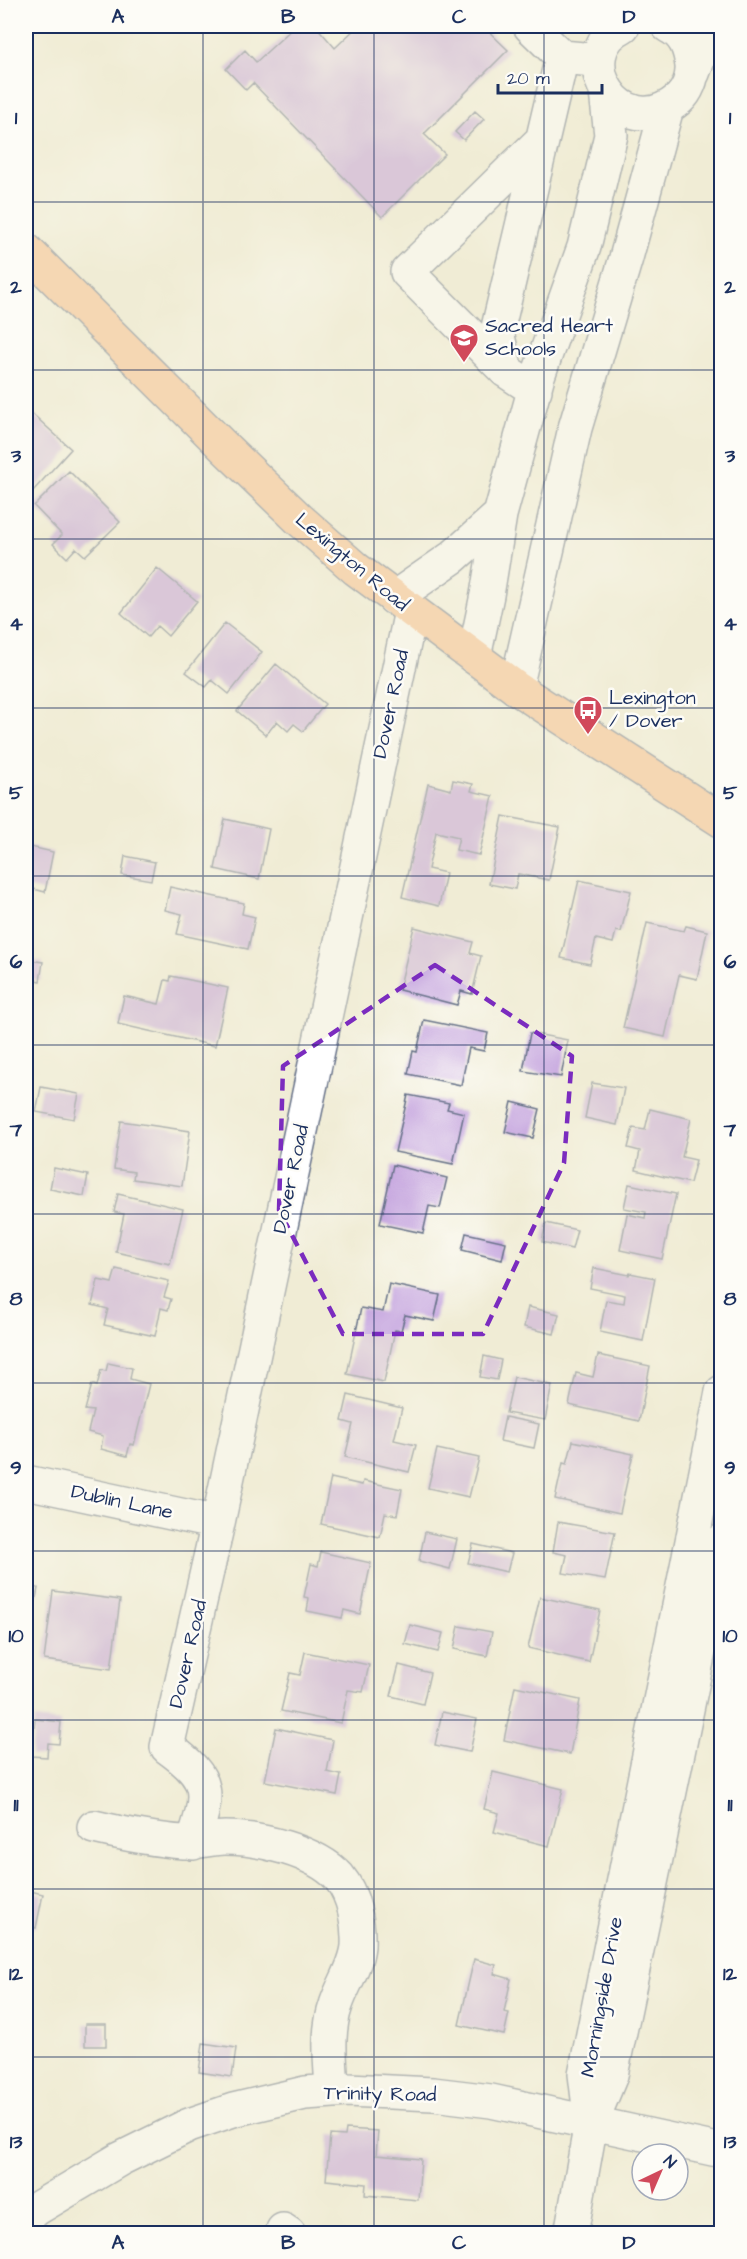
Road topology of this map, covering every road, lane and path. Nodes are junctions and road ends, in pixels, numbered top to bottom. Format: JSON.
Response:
{"nodes":[{"id":1,"x":530,"y":26,"type":"edge"},
{"id":2,"x":622,"y":26,"type":"edge"},
{"id":3,"x":711,"y":26,"type":"edge"},
{"id":4,"x":677,"y":27,"type":"edge"},
{"id":5,"x":562,"y":57,"type":"junction"},
{"id":6,"x":600,"y":60,"type":"junction"},
{"id":7,"x":693,"y":73,"type":"junction"},
{"id":8,"x":606,"y":92,"type":"junction"},
{"id":9,"x":667,"y":108,"type":"junction"},
{"id":10,"x":542,"y":140,"type":"junction"},
{"id":11,"x":26,"y":250,"type":"edge"},
{"id":12,"x":506,"y":371,"type":"junction"},
{"id":13,"x":535,"y":390,"type":"junction"},
{"id":14,"x":500,"y":515,"type":"junction"},
{"id":15,"x":402,"y":604,"type":"junction"},
{"id":16,"x":474,"y":657,"type":"junction"},
{"id":17,"x":516,"y":688,"type":"junction"},
{"id":18,"x":722,"y":821,"type":"edge"},
{"id":19,"x":722,"y":1392,"type":"edge"},
{"id":20,"x":26,"y":1482,"type":"edge"},
{"id":21,"x":218,"y":1523,"type":"junction"},
{"id":22,"x":722,"y":1542,"type":"edge"},
{"id":23,"x":94,"y":1827,"type":"dead end"},
{"id":24,"x":193,"y":1843,"type":"junction"},
{"id":25,"x":332,"y":2091,"type":"junction"},
{"id":26,"x":591,"y":2123,"type":"junction"},
{"id":27,"x":722,"y":2151,"type":"edge"},
{"id":28,"x":26,"y":2218,"type":"edge"},
{"id":29,"x":571,"y":2234,"type":"edge"}],
"edges":[{"from":1,"to":5,"type":"street"},
{"from":2,"to":6,"type":"street"},
{"from":3,"to":7,"type":"street"},
{"from":4,"to":7,"type":"street"},
{"from":5,"to":6,"type":"street"},
{"from":5,"to":10,"type":"street"},
{"from":6,"to":8,"type":"street"},
{"from":7,"to":9,"type":"street"},
{"from":8,"to":9,"type":"street"},
{"from":8,"to":13,"type":"street"},
{"from":9,"to":17,"type":"street"},
{"from":10,"to":12,"type":"street"},
{"from":10,"to":12,"type":"street"},
{"from":11,"to":15,"type":"main road","name":"Lexington Road"},
{"from":12,"to":13,"type":"street"},
{"from":13,"to":14,"type":"street"},
{"from":14,"to":15,"type":"street"},
{"from":14,"to":16,"type":"street"},
{"from":15,"to":16,"type":"main road","name":"Lexington Road"},
{"from":15,"to":21,"type":"street","name":"Dover Road"},
{"from":16,"to":17,"type":"main road","name":"Lexington Road"},
{"from":17,"to":18,"type":"main road","name":"Lexington Road"},
{"from":19,"to":26,"type":"street","name":"Morningside Drive"},
{"from":20,"to":21,"type":"street","name":"Dublin Lane"},
{"from":21,"to":24,"type":"street","name":"Dover Road"},
{"from":22,"to":26,"type":"street","name":"Morningside Drive"},
{"from":23,"to":24,"type":"street"},
{"from":24,"to":25,"type":"street"},
{"from":25,"to":26,"type":"street","name":"Trinity Road"},
{"from":25,"to":28,"type":"street","name":"Trinity Road"},
{"from":26,"to":27,"type":"street","name":"Trinity Road"},
{"from":26,"to":29,"type":"street"}]}
